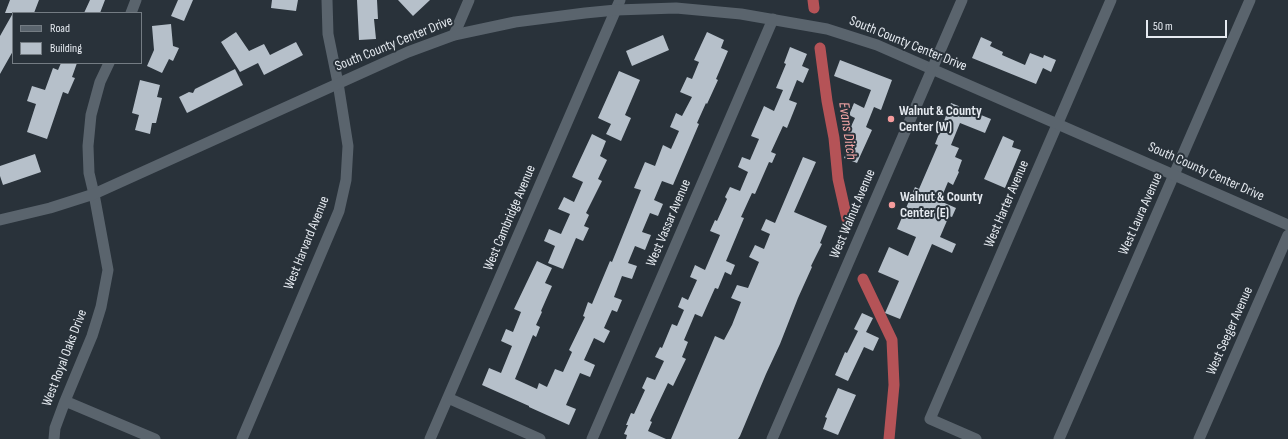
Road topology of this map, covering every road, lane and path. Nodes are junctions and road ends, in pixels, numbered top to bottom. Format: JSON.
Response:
{"nodes":[{"id":1,"x":136,"y":0,"type":"edge"},
{"id":2,"x":327,"y":0,"type":"edge"},
{"id":3,"x":469,"y":0,"type":"edge"},
{"id":4,"x":962,"y":0,"type":"edge"},
{"id":5,"x":1111,"y":0,"type":"edge"},
{"id":6,"x":1250,"y":0,"type":"edge"},
{"id":7,"x":618,"y":5,"type":"edge"},
{"id":8,"x":131,"y":12,"type":"edge"},
{"id":9,"x":773,"y":19,"type":"junction"},
{"id":10,"x":454,"y":35,"type":"junction"},
{"id":11,"x":109,"y":64,"type":"edge"},
{"id":12,"x":932,"y":69,"type":"junction"},
{"id":13,"x":338,"y":83,"type":"junction"},
{"id":14,"x":1058,"y":123,"type":"junction"},
{"id":15,"x":1174,"y":175,"type":"junction"},
{"id":16,"x":94,"y":194,"type":"junction"},
{"id":17,"x":0,"y":220,"type":"edge"},
{"id":18,"x":1288,"y":224,"type":"edge"},
{"id":19,"x":1288,"y":235,"type":"edge"},
{"id":20,"x":448,"y":398,"type":"junction"},
{"id":21,"x":65,"y":400,"type":"junction"},
{"id":22,"x":54,"y":439,"type":"edge"},
{"id":23,"x":155,"y":439,"type":"edge"},
{"id":24,"x":242,"y":439,"type":"edge"},
{"id":25,"x":430,"y":439,"type":"edge"},
{"id":26,"x":540,"y":439,"type":"edge"},
{"id":27,"x":592,"y":439,"type":"edge"},
{"id":28,"x":772,"y":439,"type":"edge"},
{"id":29,"x":976,"y":439,"type":"edge"},
{"id":30,"x":1059,"y":439,"type":"edge"},
{"id":31,"x":1199,"y":439,"type":"edge"}],
"edges":[{"from":1,"to":8,"type":"street"},
{"from":2,"to":13,"type":"street","name":"West Harvard Avenue"},
{"from":3,"to":10,"type":"street"},
{"from":4,"to":12,"type":"street","name":"West Walnut Avenue"},
{"from":5,"to":14,"type":"street","name":"West Harter Avenue"},
{"from":6,"to":15,"type":"street","name":"West Laura Avenue"},
{"from":7,"to":9,"type":"street","name":"South County Center Drive"},
{"from":7,"to":10,"type":"street","name":"South County Center Drive"},
{"from":7,"to":20,"type":"street","name":"West Cambridge Avenue"},
{"from":9,"to":12,"type":"street","name":"South County Center Drive"},
{"from":9,"to":27,"type":"street","name":"West Vassar Avenue"},
{"from":10,"to":13,"type":"street","name":"South County Center Drive"},
{"from":11,"to":16,"type":"street","name":"West Royal Oaks Drive"},
{"from":12,"to":14,"type":"street","name":"South County Center Drive"},
{"from":12,"to":28,"type":"street","name":"West Walnut Avenue"},
{"from":13,"to":16,"type":"street","name":"South County Center Drive"},
{"from":13,"to":24,"type":"street","name":"West Harvard Avenue"},
{"from":14,"to":15,"type":"street","name":"South County Center Drive"},
{"from":14,"to":29,"type":"street","name":"West Harter Avenue"},
{"from":15,"to":18,"type":"street","name":"South County Center Drive"},
{"from":15,"to":30,"type":"street","name":"West Laura Avenue"},
{"from":16,"to":17,"type":"street","name":"South County Center Drive"},
{"from":16,"to":21,"type":"street","name":"West Royal Oaks Drive"},
{"from":19,"to":31,"type":"street","name":"West Seeger Avenue"},
{"from":20,"to":25,"type":"street","name":"West Cambridge Avenue"},
{"from":20,"to":26,"type":"street"},
{"from":21,"to":22,"type":"street","name":"West Royal Oaks Drive"},
{"from":21,"to":23,"type":"street"}]}
